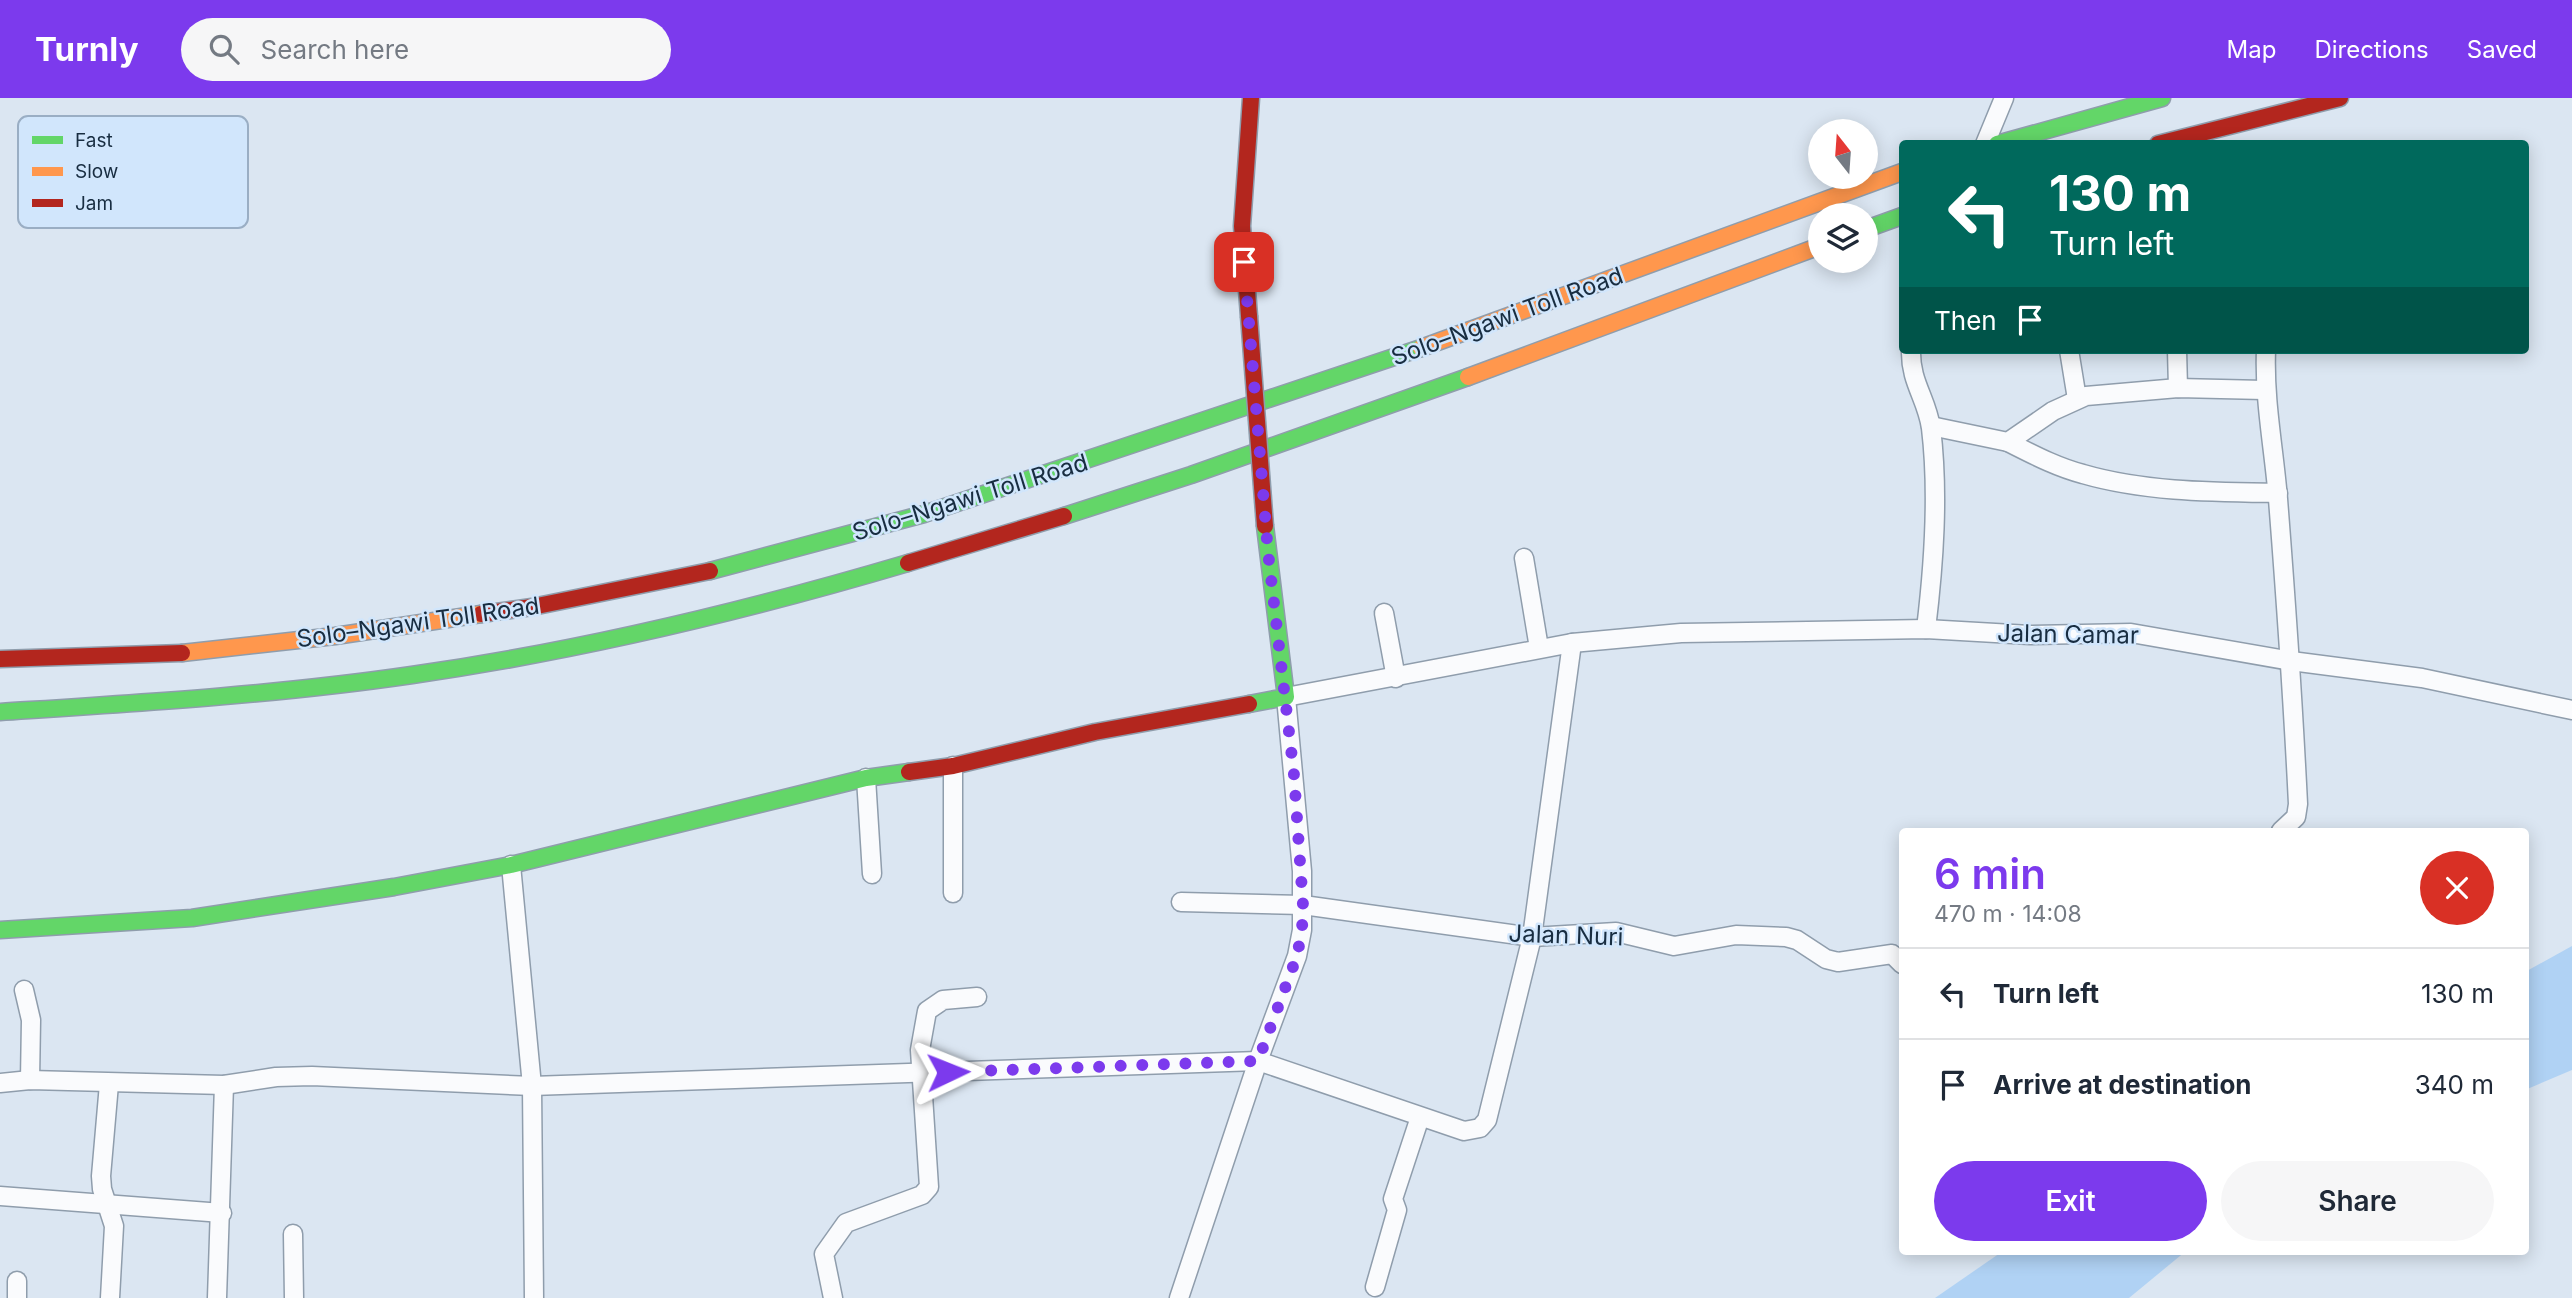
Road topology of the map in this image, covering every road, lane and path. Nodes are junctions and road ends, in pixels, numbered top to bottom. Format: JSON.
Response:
{"nodes":[{"id":1,"x":1251,"y":98,"type":"edge"},
{"id":2,"x":2004,"y":98,"type":"edge"},
{"id":3,"x":2162,"y":98,"type":"edge"},
{"id":4,"x":2340,"y":98,"type":"edge"},
{"id":5,"x":1987,"y":140,"type":"edge"},
{"id":6,"x":2011,"y":140,"type":"edge"},
{"id":7,"x":2174,"y":140,"type":"edge"},
{"id":8,"x":1899,"y":173,"type":"edge"},
{"id":9,"x":1899,"y":217,"type":"edge"},
{"id":10,"x":1878,"y":225,"type":"edge"},
{"id":11,"x":1808,"y":250,"type":"edge"},
{"id":12,"x":1911,"y":354,"type":"edge"},
{"id":13,"x":2070,"y":354,"type":"edge"},
{"id":14,"x":2177,"y":354,"type":"edge"},
{"id":15,"x":2266,"y":354,"type":"edge"},
{"id":16,"x":2178,"y":387,"type":"junction"},
{"id":17,"x":2264,"y":390,"type":"junction"},
{"id":18,"x":2077,"y":399,"type":"junction"},
{"id":19,"x":1931,"y":426,"type":"junction"},
{"id":20,"x":2008,"y":442,"type":"junction"},
{"id":21,"x":2278,"y":493,"type":"junction"},
{"id":22,"x":1524,"y":558,"type":"dead end"},
{"id":23,"x":1384,"y":613,"type":"dead end"},
{"id":24,"x":1926,"y":629,"type":"junction"},
{"id":25,"x":1572,"y":643,"type":"junction"},
{"id":26,"x":1539,"y":648,"type":"junction"},
{"id":27,"x":0,"y":659,"type":"edge"},
{"id":28,"x":2291,"y":661,"type":"junction"},
{"id":29,"x":1396,"y":678,"type":"junction"},
{"id":30,"x":1286,"y":697,"type":"junction"},
{"id":31,"x":2572,"y":710,"type":"edge"},
{"id":32,"x":0,"y":712,"type":"edge"},
{"id":33,"x":953,"y":766,"type":"junction"},
{"id":34,"x":866,"y":778,"type":"junction"},
{"id":35,"x":2285,"y":828,"type":"edge"},
{"id":36,"x":511,"y":865,"type":"junction"},
{"id":37,"x":872,"y":874,"type":"dead end"},
{"id":38,"x":953,"y":893,"type":"dead end"},
{"id":39,"x":1181,"y":902,"type":"dead end"},
{"id":40,"x":1303,"y":905,"type":"junction"},
{"id":41,"x":0,"y":930,"type":"edge"},
{"id":42,"x":1532,"y":937,"type":"junction"},
{"id":43,"x":1899,"y":961,"type":"edge"},
{"id":44,"x":24,"y":990,"type":"dead end"},
{"id":45,"x":977,"y":997,"type":"dead end"},
{"id":46,"x":1258,"y":1061,"type":"junction"},
{"id":47,"x":922,"y":1073,"type":"junction"},
{"id":48,"x":30,"y":1080,"type":"junction"},
{"id":49,"x":0,"y":1083,"type":"edge"},
{"id":50,"x":109,"y":1084,"type":"junction"},
{"id":51,"x":224,"y":1085,"type":"junction"},
{"id":52,"x":532,"y":1086,"type":"junction"},
{"id":53,"x":1420,"y":1116,"type":"junction"},
{"id":54,"x":0,"y":1196,"type":"edge"},
{"id":55,"x":108,"y":1206,"type":"junction"},
{"id":56,"x":222,"y":1213,"type":"junction"},
{"id":57,"x":293,"y":1234,"type":"dead end"},
{"id":58,"x":1375,"y":1287,"type":"dead end"},
{"id":59,"x":110,"y":1298,"type":"edge"},
{"id":60,"x":217,"y":1298,"type":"edge"},
{"id":61,"x":294,"y":1298,"type":"edge"},
{"id":62,"x":534,"y":1298,"type":"edge"},
{"id":63,"x":833,"y":1298,"type":"edge"},
{"id":64,"x":1179,"y":1298,"type":"edge"}],
"edges":[{"from":1,"to":30,"type":"main road","bridge":true},
{"from":2,"to":5,"type":"street"},
{"from":3,"to":6,"type":"main road"},
{"from":4,"to":7,"type":"main road"},
{"from":8,"to":27,"type":"main road","name":"Solo–Ngawi Toll Road"},
{"from":9,"to":10,"type":"main road"},
{"from":11,"to":32,"type":"main road","name":"Solo–Ngawi Toll Road"},
{"from":12,"to":19,"type":"street"},
{"from":13,"to":18,"type":"street"},
{"from":14,"to":16,"type":"street"},
{"from":15,"to":17,"type":"street"},
{"from":16,"to":17,"type":"street"},
{"from":16,"to":18,"type":"street"},
{"from":17,"to":21,"type":"street"},
{"from":18,"to":20,"type":"street"},
{"from":19,"to":20,"type":"street"},
{"from":19,"to":24,"type":"street"},
{"from":20,"to":21,"type":"street"},
{"from":21,"to":28,"type":"street"},
{"from":22,"to":26,"type":"street"},
{"from":23,"to":29,"type":"street"},
{"from":24,"to":25,"type":"street","name":"Jalan Camar"},
{"from":24,"to":28,"type":"street","name":"Jalan Camar"},
{"from":25,"to":26,"type":"street","name":"Jalan Camar"},
{"from":25,"to":42,"type":"street"},
{"from":26,"to":29,"type":"street","name":"Jalan Camar"},
{"from":28,"to":31,"type":"street","name":"Jalan Camar"},
{"from":28,"to":35,"type":"street"},
{"from":29,"to":30,"type":"street","name":"Jalan Camar"},
{"from":30,"to":33,"type":"main road"},
{"from":30,"to":40,"type":"street"},
{"from":33,"to":34,"type":"main road"},
{"from":33,"to":38,"type":"street"},
{"from":34,"to":36,"type":"main road"},
{"from":34,"to":37,"type":"street"},
{"from":36,"to":41,"type":"main road"},
{"from":36,"to":52,"type":"street"},
{"from":39,"to":40,"type":"street","name":"Jalan Nuri"},
{"from":40,"to":42,"type":"street","name":"Jalan Nuri"},
{"from":40,"to":46,"type":"street"},
{"from":42,"to":43,"type":"street","name":"Jalan Nuri"},
{"from":42,"to":53,"type":"street"},
{"from":44,"to":48,"type":"street"},
{"from":45,"to":47,"type":"street"},
{"from":46,"to":47,"type":"street"},
{"from":46,"to":53,"type":"street"},
{"from":46,"to":64,"type":"street"},
{"from":47,"to":52,"type":"street"},
{"from":47,"to":63,"type":"street"},
{"from":48,"to":49,"type":"street"},
{"from":48,"to":50,"type":"street"},
{"from":50,"to":51,"type":"street"},
{"from":50,"to":55,"type":"street"},
{"from":51,"to":52,"type":"street"},
{"from":51,"to":56,"type":"street"},
{"from":52,"to":62,"type":"street"},
{"from":53,"to":58,"type":"street"},
{"from":54,"to":55,"type":"street"},
{"from":55,"to":56,"type":"street"},
{"from":55,"to":59,"type":"street"},
{"from":56,"to":60,"type":"street"},
{"from":57,"to":61,"type":"street"}]}
